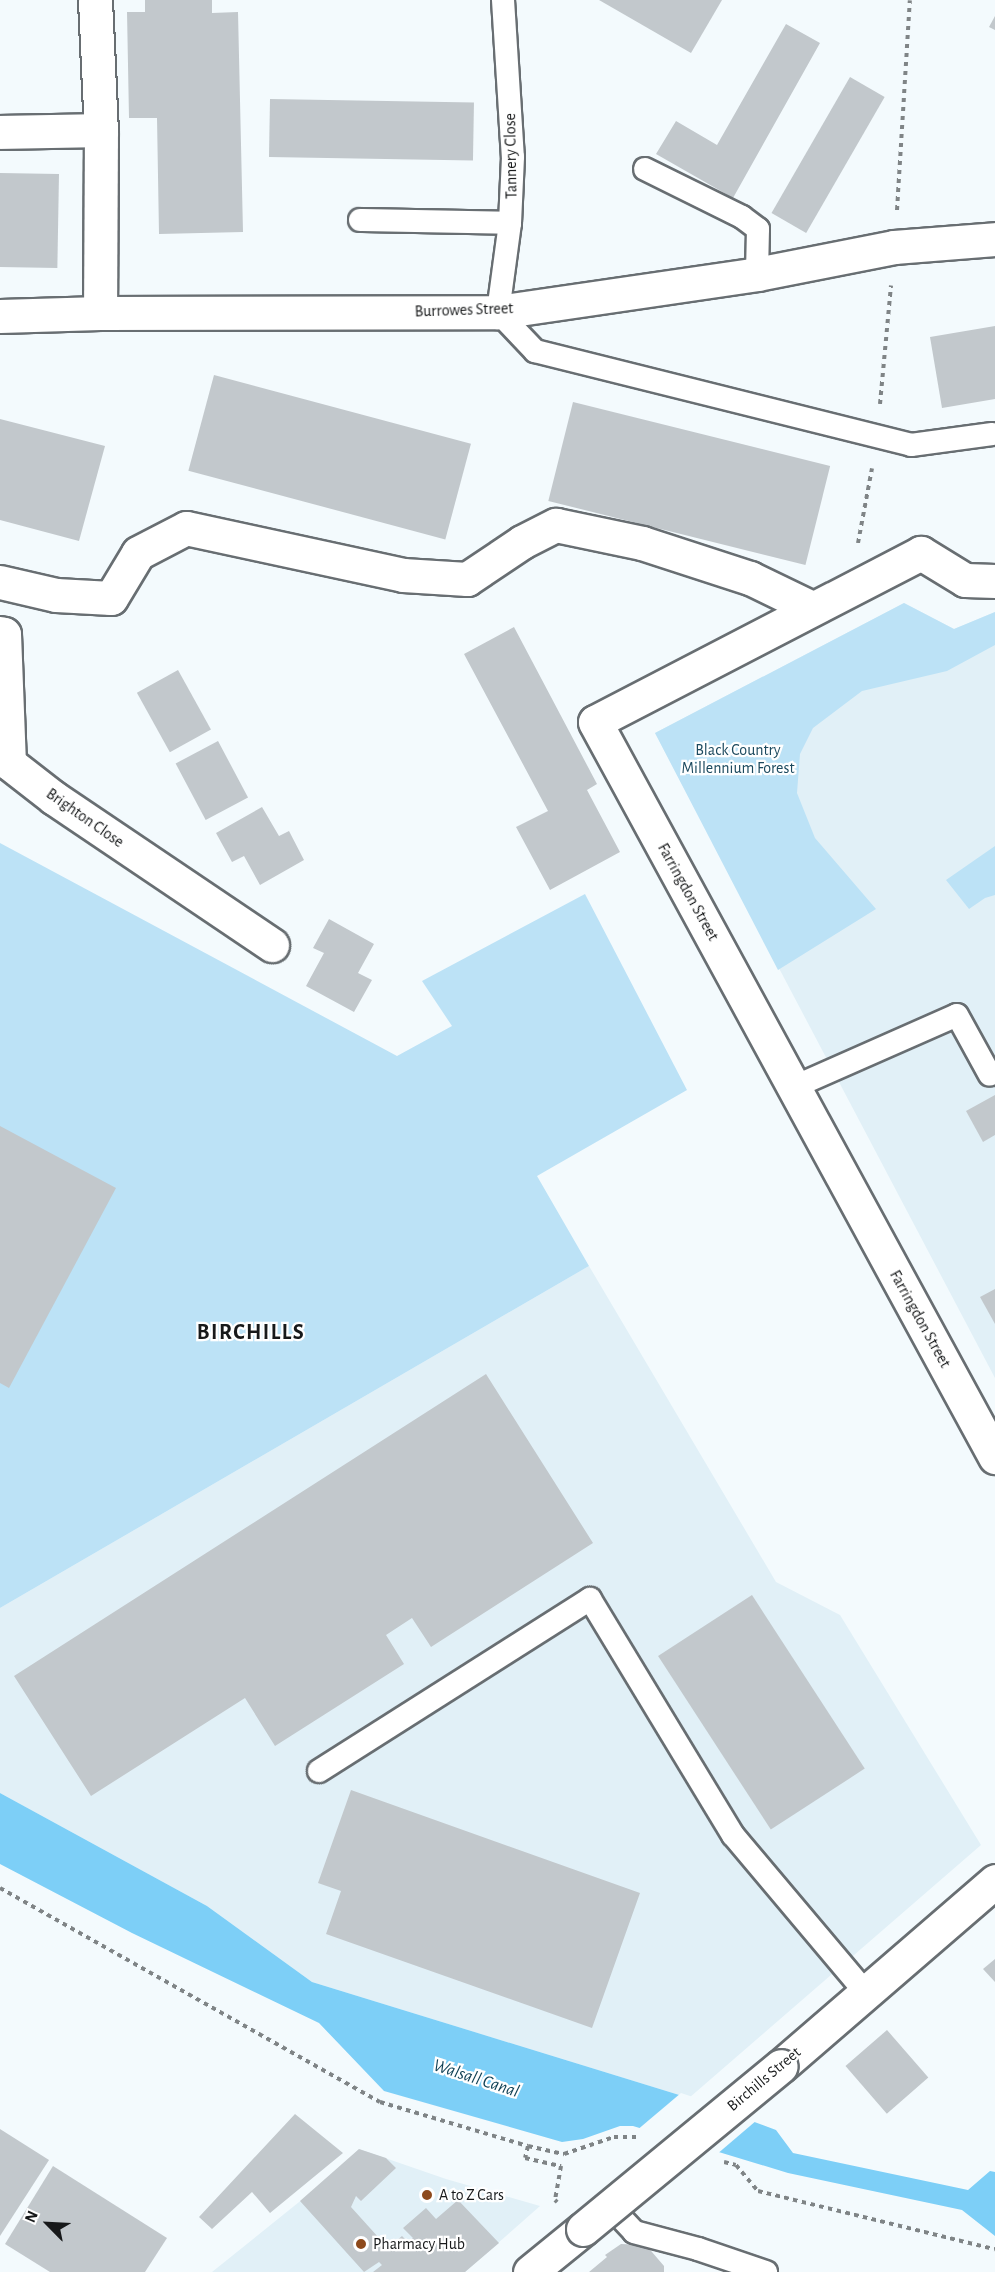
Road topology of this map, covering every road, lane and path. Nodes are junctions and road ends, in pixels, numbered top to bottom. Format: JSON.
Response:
{"nodes":[{"id":1,"x":95,"y":0,"type":"edge"},
{"id":2,"x":503,"y":0,"type":"edge"},
{"id":3,"x":910,"y":0,"type":"edge"},
{"id":4,"x":100,"y":130,"type":"junction"},
{"id":5,"x":0,"y":132,"type":"edge"},
{"id":6,"x":645,"y":169,"type":"dead end"},
{"id":7,"x":360,"y":220,"type":"dead end"},
{"id":8,"x":510,"y":223,"type":"junction"},
{"id":9,"x":995,"y":239,"type":"edge"},
{"id":10,"x":894,"y":247,"type":"junction"},
{"id":11,"x":757,"y":274,"type":"junction"},
{"id":12,"x":498,"y":312,"type":"junction"},
{"id":13,"x":100,"y":313,"type":"junction"},
{"id":14,"x":0,"y":316,"type":"edge"},
{"id":15,"x":992,"y":435,"type":"dead end"},
{"id":16,"x":877,"y":436,"type":"junction"},
{"id":17,"x":995,"y":581,"type":"edge"},
{"id":18,"x":0,"y":582,"type":"edge"},
{"id":19,"x":850,"y":588,"type":"junction"},
{"id":20,"x":812,"y":608,"type":"junction"},
{"id":21,"x":0,"y":633,"type":"edge"},
{"id":22,"x":272,"y":945,"type":"dead end"},
{"id":23,"x":990,"y":1075,"type":"dead end"},
{"id":24,"x":794,"y":1087,"type":"junction"},
{"id":25,"x":995,"y":1457,"type":"edge"},
{"id":26,"x":319,"y":1771,"type":"dead end"},
{"id":27,"x":995,"y":1881,"type":"edge"},
{"id":28,"x":0,"y":1888,"type":"edge"},
{"id":29,"x":866,"y":1994,"type":"junction"},
{"id":30,"x":643,"y":2139,"type":"dead end"},
{"id":31,"x":528,"y":2146,"type":"junction"},
{"id":32,"x":714,"y":2159,"type":"dead end"},
{"id":33,"x":555,"y":2200,"type":"dead end"},
{"id":34,"x":610,"y":2206,"type":"junction"},
{"id":35,"x":995,"y":2249,"type":"edge"},
{"id":36,"x":530,"y":2272,"type":"edge"},
{"id":37,"x":766,"y":2272,"type":"edge"}],
"edges":[{"from":1,"to":4,"type":"street"},
{"from":2,"to":8,"type":"lane","name":"Tannery Close"},
{"from":3,"to":10,"type":"path"},
{"from":4,"to":5,"type":"street"},
{"from":4,"to":13,"type":"street"},
{"from":6,"to":11,"type":"lane"},
{"from":7,"to":8,"type":"lane"},
{"from":8,"to":12,"type":"lane","name":"Tannery Close"},
{"from":9,"to":10,"type":"street","name":"Burrowes Street"},
{"from":10,"to":11,"type":"street","name":"Burrowes Street"},
{"from":10,"to":16,"type":"path"},
{"from":11,"to":12,"type":"street","name":"Burrowes Street"},
{"from":12,"to":13,"type":"street","name":"Burrowes Street"},
{"from":12,"to":16,"type":"lane"},
{"from":13,"to":14,"type":"street","name":"Burrowes Street"},
{"from":15,"to":16,"type":"lane"},
{"from":16,"to":19,"type":"path"},
{"from":17,"to":19,"type":"street","name":"Farringdon Street"},
{"from":18,"to":20,"type":"street"},
{"from":19,"to":20,"type":"street","name":"Farringdon Street"},
{"from":20,"to":24,"type":"street","name":"Farringdon Street"},
{"from":21,"to":22,"type":"street","name":"Brighton Close"},
{"from":23,"to":24,"type":"lane"},
{"from":24,"to":25,"type":"street","name":"Farringdon Street"},
{"from":26,"to":29,"type":"lane"},
{"from":27,"to":29,"type":"street","name":"Birchills Street"},
{"from":28,"to":31,"type":"path"},
{"from":29,"to":34,"type":"street","name":"Birchills Street","bridge":true},
{"from":30,"to":31,"type":"path"},
{"from":31,"to":33,"type":"path"},
{"from":32,"to":35,"type":"path"},
{"from":34,"to":36,"type":"street","name":"Birchills Street","bridge":true},
{"from":34,"to":37,"type":"lane"}]}
